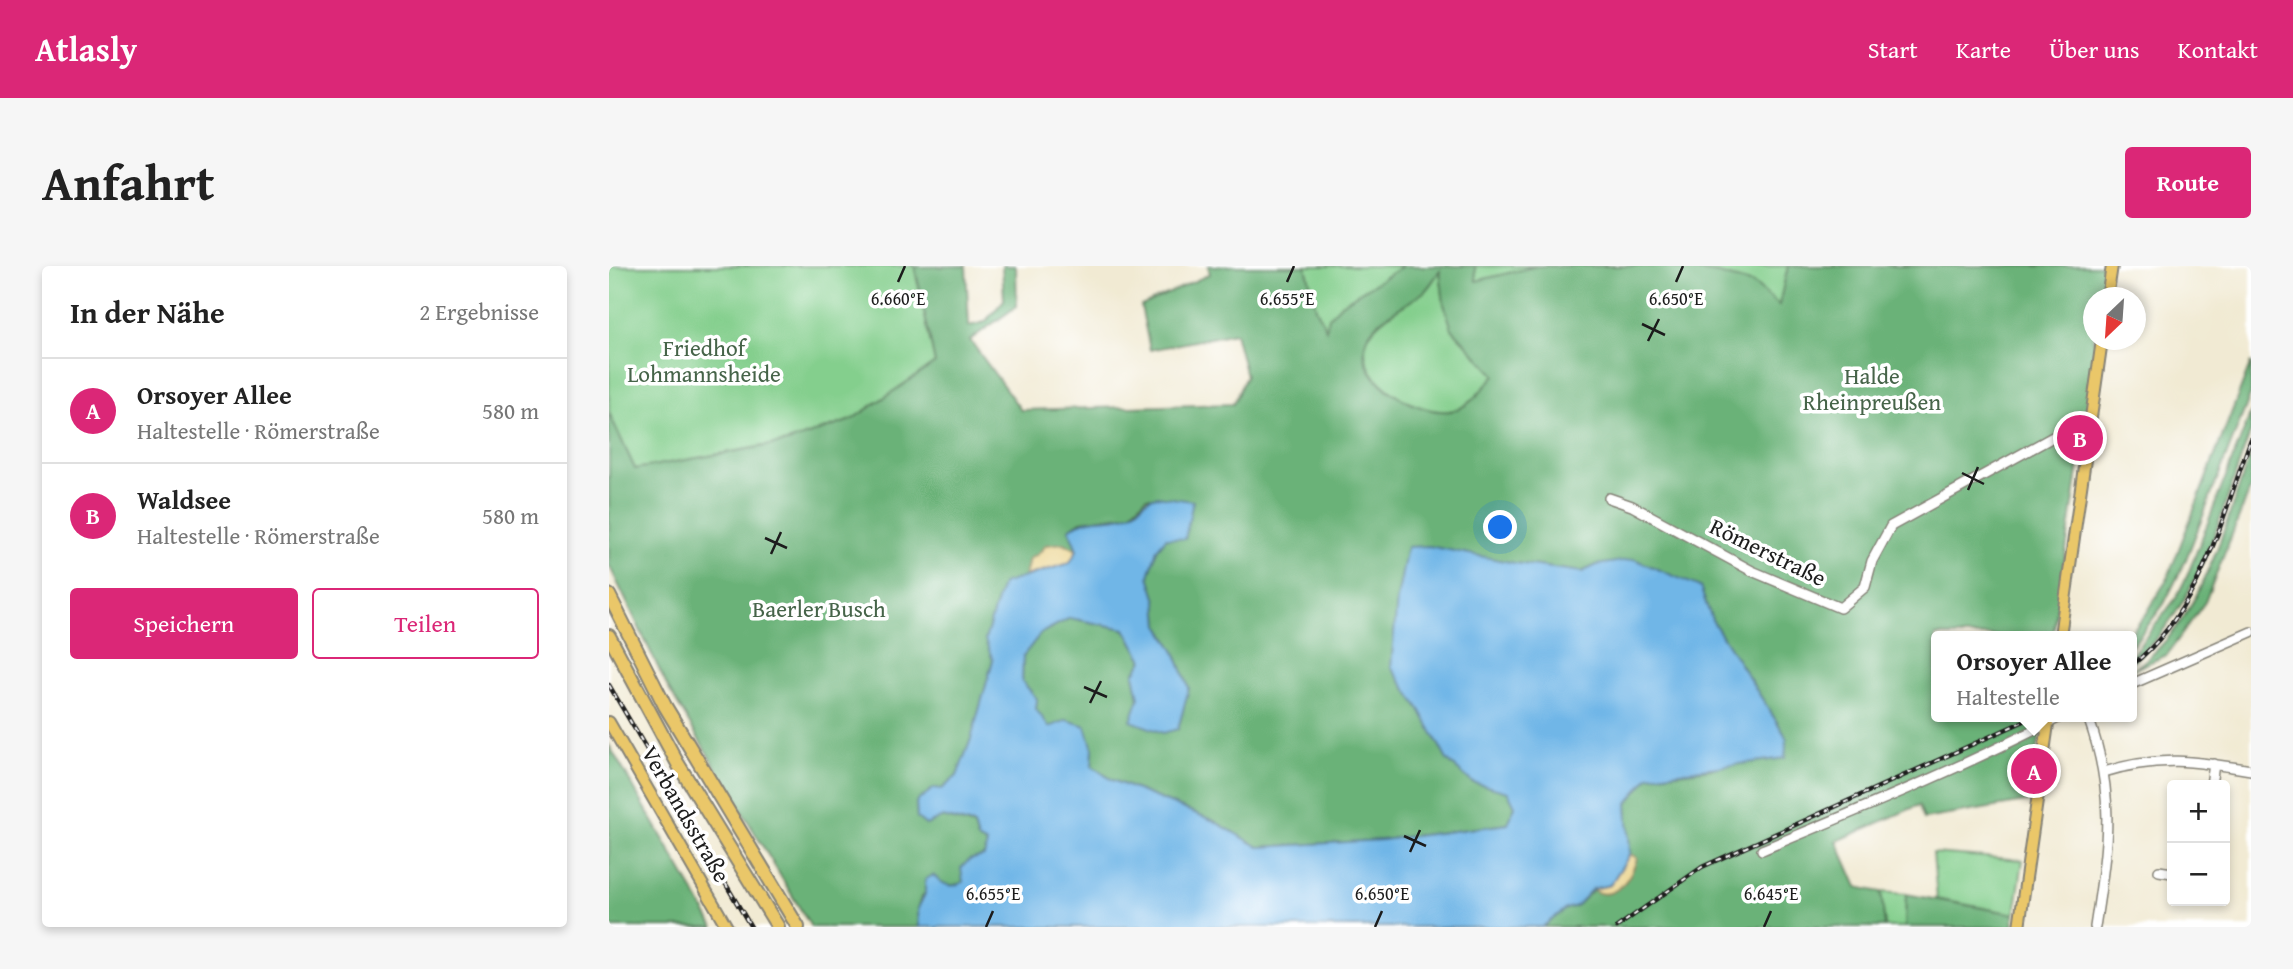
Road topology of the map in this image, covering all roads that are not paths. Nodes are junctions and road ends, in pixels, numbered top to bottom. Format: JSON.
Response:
{"nodes":[{"id":1,"x":2112,"y":266,"type":"edge"},
{"id":2,"x":2109,"y":287,"type":"edge"},
{"id":3,"x":2101,"y":350,"type":"edge"},
{"id":4,"x":2091,"y":416,"type":"junction"},
{"id":5,"x":1609,"y":498,"type":"dead end"},
{"id":6,"x":609,"y":595,"type":"edge"},
{"id":7,"x":2061,"y":631,"type":"edge"},
{"id":8,"x":2251,"y":632,"type":"edge"},
{"id":9,"x":609,"y":636,"type":"edge"},
{"id":10,"x":2137,"y":682,"type":"edge"},
{"id":11,"x":609,"y":722,"type":"edge"},
{"id":12,"x":2047,"y":722,"type":"edge"},
{"id":13,"x":2049,"y":722,"type":"edge"},
{"id":14,"x":2089,"y":722,"type":"edge"},
{"id":15,"x":2214,"y":764,"type":"junction"},
{"id":16,"x":2251,"y":770,"type":"edge"},
{"id":17,"x":2104,"y":772,"type":"junction"},
{"id":18,"x":2212,"y":780,"type":"edge"},
{"id":19,"x":1762,"y":850,"type":"dead end"},
{"id":20,"x":2159,"y":871,"type":"dead end"},
{"id":21,"x":2167,"y":872,"type":"edge"},
{"id":22,"x":727,"y":927,"type":"edge"},
{"id":23,"x":778,"y":927,"type":"edge"},
{"id":24,"x":798,"y":927,"type":"edge"},
{"id":25,"x":2019,"y":927,"type":"edge"},
{"id":26,"x":2095,"y":927,"type":"edge"}],
"edges":[{"from":1,"to":2,"type":"main road"},
{"from":3,"to":4,"type":"main road"},
{"from":4,"to":5,"type":"street","name":"Römerstraße"},
{"from":4,"to":7,"type":"main road"},
{"from":6,"to":24,"type":"highway"},
{"from":8,"to":10,"type":"street"},
{"from":9,"to":23,"type":"highway"},
{"from":11,"to":22,"type":"main road","name":"Verbandsstraße"},
{"from":12,"to":19,"type":"street"},
{"from":13,"to":25,"type":"main road"},
{"from":14,"to":17,"type":"street"},
{"from":15,"to":16,"type":"street"},
{"from":15,"to":17,"type":"street"},
{"from":15,"to":18,"type":"street"},
{"from":17,"to":26,"type":"street"},
{"from":20,"to":21,"type":"street"}]}
